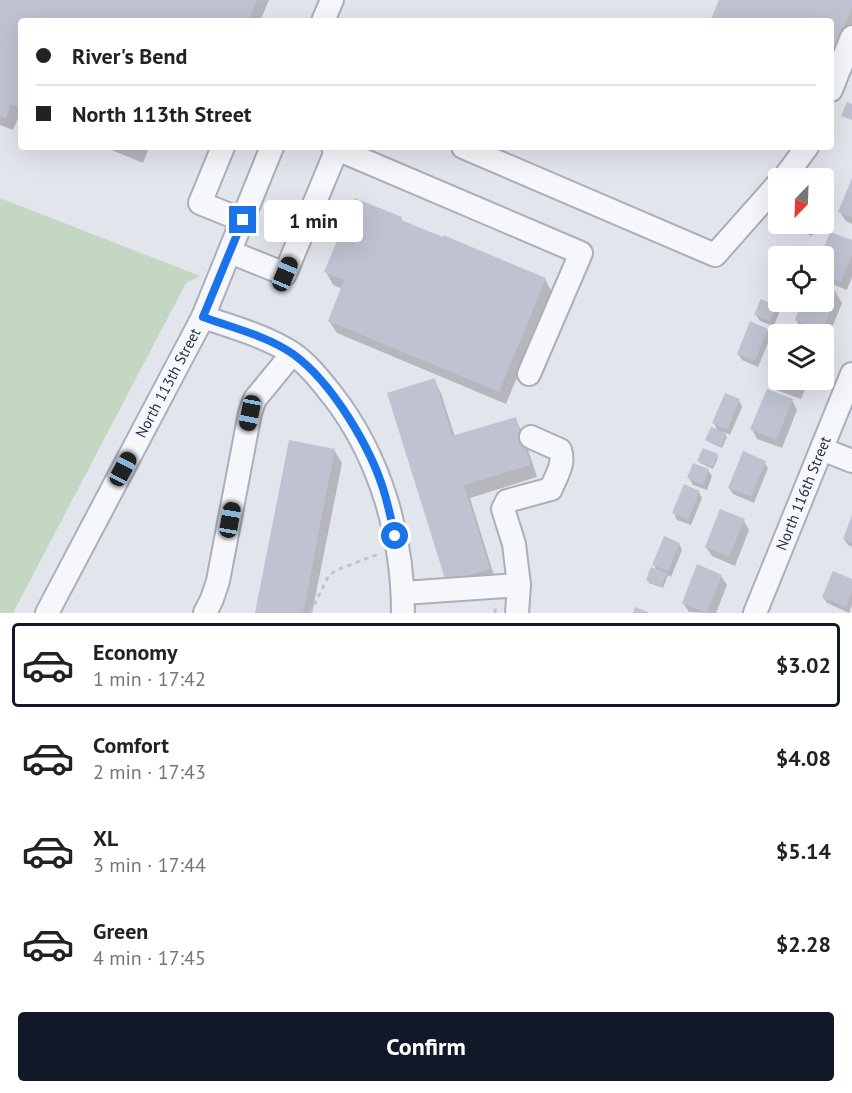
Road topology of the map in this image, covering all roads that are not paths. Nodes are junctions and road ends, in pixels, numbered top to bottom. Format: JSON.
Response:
{"nodes":[{"id":1,"x":332,"y":0,"type":"edge"},
{"id":2,"x":324,"y":18,"type":"edge"},
{"id":3,"x":852,"y":37,"type":"edge"},
{"id":4,"x":834,"y":82,"type":"edge"},
{"id":5,"x":222,"y":150,"type":"edge"},
{"id":6,"x":271,"y":150,"type":"edge"},
{"id":7,"x":334,"y":150,"type":"edge"},
{"id":8,"x":340,"y":150,"type":"edge"},
{"id":9,"x":470,"y":150,"type":"edge"},
{"id":10,"x":805,"y":150,"type":"edge"},
{"id":11,"x":791,"y":168,"type":"edge"},
{"id":12,"x":768,"y":195,"type":"edge"},
{"id":13,"x":243,"y":220,"type":"junction"},
{"id":14,"x":230,"y":252,"type":"junction"},
{"id":15,"x":203,"y":317,"type":"junction"},
{"id":16,"x":292,"y":354,"type":"junction"},
{"id":17,"x":529,"y":374,"type":"dead end"},
{"id":18,"x":852,"y":374,"type":"edge"},
{"id":19,"x":531,"y":437,"type":"dead end"},
{"id":20,"x":822,"y":449,"type":"junction"},
{"id":21,"x":852,"y":461,"type":"edge"},
{"id":22,"x":519,"y":585,"type":"junction"},
{"id":23,"x":403,"y":603,"type":"edge"},
{"id":24,"x":47,"y":613,"type":"edge"},
{"id":25,"x":205,"y":613,"type":"edge"},
{"id":26,"x":517,"y":613,"type":"edge"},
{"id":27,"x":755,"y":613,"type":"edge"}],
"edges":[{"from":1,"to":2,"type":"street"},
{"from":3,"to":4,"type":"street"},
{"from":5,"to":13,"type":"street"},
{"from":6,"to":13,"type":"street","name":"North 113th Street"},
{"from":7,"to":14,"type":"street"},
{"from":8,"to":17,"type":"street"},
{"from":9,"to":12,"type":"street"},
{"from":10,"to":11,"type":"street"},
{"from":13,"to":14,"type":"street","name":"North 113th Street"},
{"from":14,"to":15,"type":"street","name":"North 113th Street"},
{"from":15,"to":16,"type":"street"},
{"from":15,"to":24,"type":"street","name":"North 113th Street"},
{"from":16,"to":23,"type":"street"},
{"from":16,"to":25,"type":"street"},
{"from":18,"to":20,"type":"street","name":"North 116th Street"},
{"from":19,"to":22,"type":"street"},
{"from":20,"to":21,"type":"street"},
{"from":20,"to":27,"type":"street","name":"North 116th Street"},
{"from":22,"to":23,"type":"street"},
{"from":22,"to":26,"type":"street"}]}
